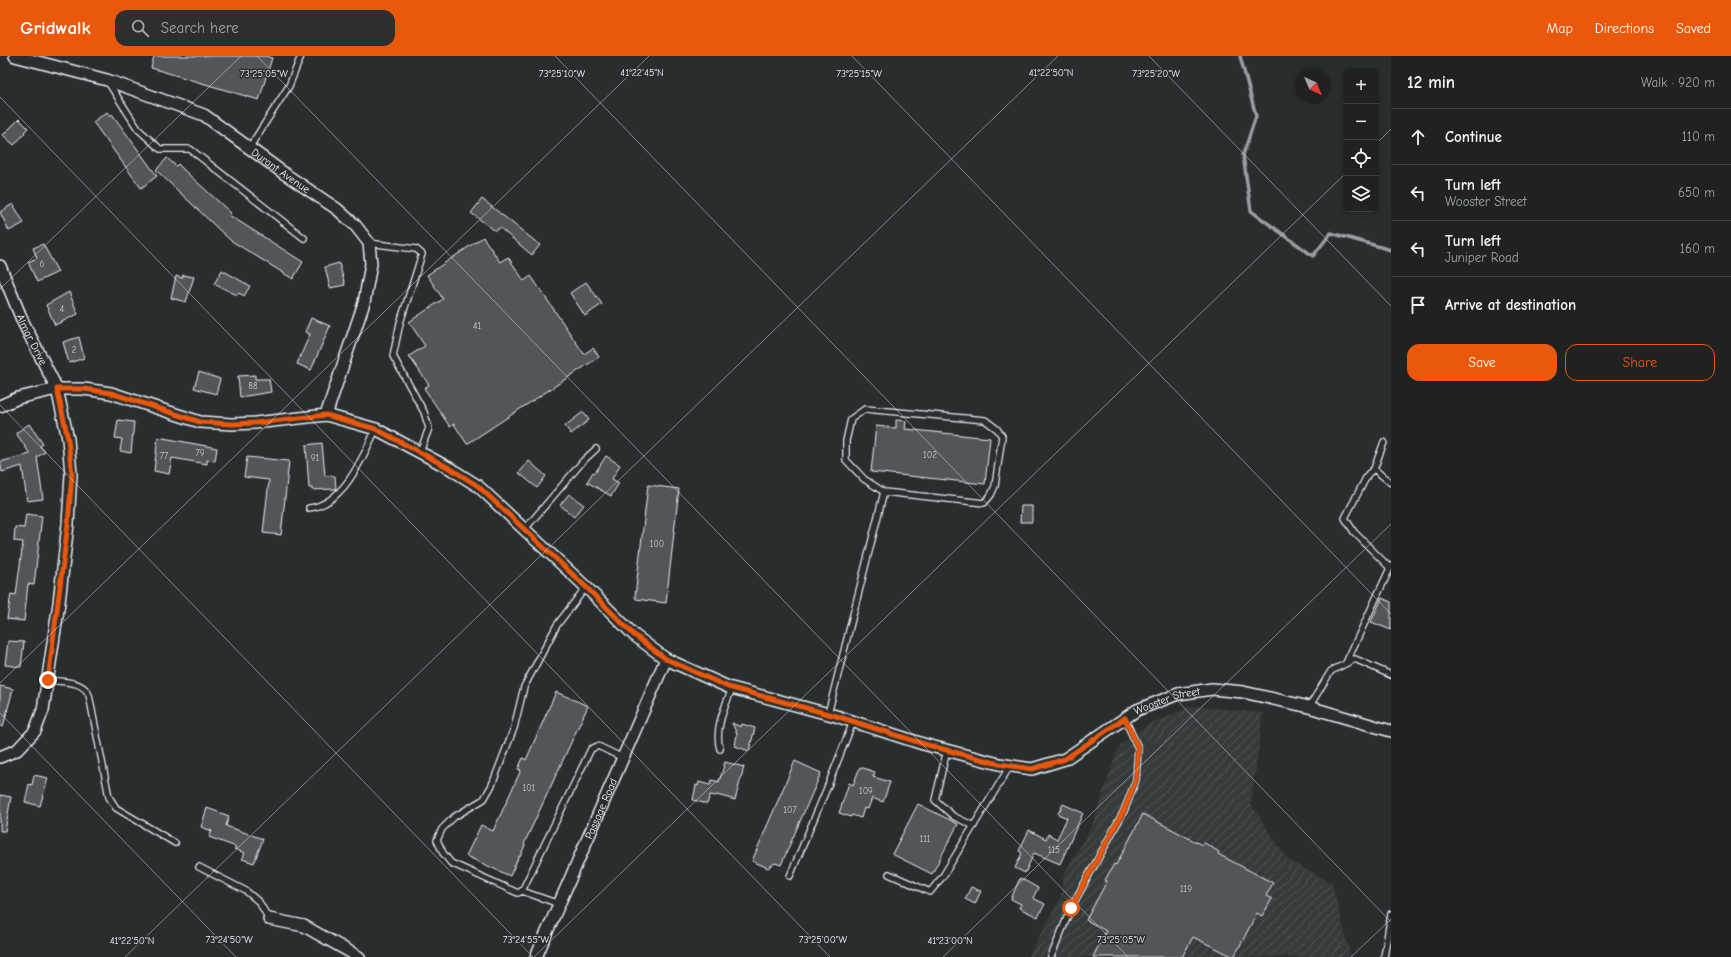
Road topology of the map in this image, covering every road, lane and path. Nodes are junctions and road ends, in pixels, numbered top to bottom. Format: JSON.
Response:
{"nodes":[{"id":1,"x":15,"y":56,"type":"edge"},
{"id":2,"x":301,"y":56,"type":"edge"},
{"id":3,"x":107,"y":80,"type":"junction"},
{"id":4,"x":249,"y":148,"type":"junction"},
{"id":5,"x":304,"y":238,"type":"dead end"},
{"id":6,"x":369,"y":243,"type":"junction"},
{"id":7,"x":0,"y":266,"type":"edge"},
{"id":8,"x":57,"y":389,"type":"junction"},
{"id":9,"x":0,"y":406,"type":"edge"},
{"id":10,"x":326,"y":415,"type":"junction"},
{"id":11,"x":376,"y":429,"type":"junction"},
{"id":12,"x":1384,"y":442,"type":"dead end"},
{"id":13,"x":596,"y":450,"type":"dead end"},
{"id":14,"x":420,"y":452,"type":"junction"},
{"id":15,"x":1374,"y":468,"type":"junction"},
{"id":16,"x":1391,"y":483,"type":"edge"},
{"id":17,"x":884,"y":492,"type":"junction"},
{"id":18,"x":309,"y":508,"type":"dead end"},
{"id":19,"x":525,"y":530,"type":"junction"},
{"id":20,"x":1391,"y":567,"type":"edge"},
{"id":21,"x":586,"y":587,"type":"junction"},
{"id":22,"x":666,"y":659,"type":"junction"},
{"id":23,"x":1346,"y":664,"type":"junction"},
{"id":24,"x":1391,"y":675,"type":"edge"},
{"id":25,"x":48,"y":680,"type":"junction"},
{"id":26,"x":732,"y":688,"type":"junction"},
{"id":27,"x":1309,"y":707,"type":"junction"},
{"id":28,"x":828,"y":714,"type":"junction"},
{"id":29,"x":1125,"y":718,"type":"junction"},
{"id":30,"x":853,"y":722,"type":"junction"},
{"id":31,"x":1391,"y":731,"type":"edge"},
{"id":32,"x":720,"y":749,"type":"dead end"},
{"id":33,"x":947,"y":750,"type":"junction"},
{"id":34,"x":0,"y":757,"type":"edge"},
{"id":35,"x":623,"y":758,"type":"junction"},
{"id":36,"x":1010,"y":765,"type":"junction"},
{"id":37,"x":974,"y":826,"type":"junction"},
{"id":38,"x":175,"y":843,"type":"dead end"},
{"id":39,"x":200,"y":867,"type":"dead end"},
{"id":40,"x":889,"y":874,"type":"dead end"},
{"id":41,"x":790,"y":876,"type":"dead end"},
{"id":42,"x":522,"y":890,"type":"junction"},
{"id":43,"x":559,"y":904,"type":"junction"},
{"id":44,"x":1391,"y":914,"type":"edge"},
{"id":45,"x":269,"y":919,"type":"joint"},
{"id":46,"x":359,"y":957,"type":"edge"},
{"id":47,"x":536,"y":957,"type":"edge"},
{"id":48,"x":1052,"y":957,"type":"edge"},
{"id":49,"x":1384,"y":957,"type":"edge"}],
"edges":[{"from":1,"to":3,"type":"street","name":"Durant Avenue"},
{"from":2,"to":4,"type":"lane"},
{"from":3,"to":4,"type":"street","name":"Durant Avenue"},
{"from":3,"to":5,"type":"lane"},
{"from":4,"to":6,"type":"street","name":"Durant Avenue"},
{"from":6,"to":10,"type":"street"},
{"from":6,"to":14,"type":"lane"},
{"from":7,"to":8,"type":"street","name":"Almar Drive"},
{"from":8,"to":9,"type":"street","name":"Wooster Street"},
{"from":8,"to":10,"type":"street","name":"Wooster Street"},
{"from":8,"to":25,"type":"street","name":"Almar Drive"},
{"from":10,"to":11,"type":"street","name":"Wooster Street"},
{"from":11,"to":14,"type":"street","name":"Wooster Street"},
{"from":11,"to":18,"type":"lane"},
{"from":12,"to":15,"type":"lane"},
{"from":13,"to":19,"type":"lane"},
{"from":14,"to":19,"type":"street","name":"Wooster Street"},
{"from":15,"to":16,"type":"lane"},
{"from":15,"to":20,"type":"lane"},
{"from":17,"to":17,"type":"lane"},
{"from":17,"to":28,"type":"lane"},
{"from":19,"to":21,"type":"street","name":"Wooster Street"},
{"from":20,"to":23,"type":"lane"},
{"from":21,"to":22,"type":"street","name":"Wooster Street"},
{"from":21,"to":42,"type":"lane"},
{"from":22,"to":26,"type":"street","name":"Wooster Street"},
{"from":22,"to":35,"type":"street","name":"Passage Road"},
{"from":23,"to":24,"type":"lane"},
{"from":23,"to":27,"type":"lane"},
{"from":25,"to":34,"type":"street","name":"Almar Drive"},
{"from":25,"to":38,"type":"lane"},
{"from":26,"to":28,"type":"street","name":"Wooster Street"},
{"from":26,"to":32,"type":"lane"},
{"from":27,"to":29,"type":"street","name":"Wooster Street"},
{"from":27,"to":31,"type":"street","name":"Wooster Street"},
{"from":28,"to":30,"type":"street","name":"Wooster Street"},
{"from":29,"to":36,"type":"street","name":"Wooster Street"},
{"from":29,"to":48,"type":"lane"},
{"from":30,"to":33,"type":"street","name":"Wooster Street"},
{"from":30,"to":41,"type":"lane"},
{"from":33,"to":36,"type":"street","name":"Wooster Street"},
{"from":33,"to":37,"type":"lane"},
{"from":35,"to":42,"type":"lane"},
{"from":35,"to":43,"type":"street","name":"Passage Road"},
{"from":36,"to":37,"type":"lane"},
{"from":37,"to":40,"type":"lane"},
{"from":39,"to":45,"type":"lane"},
{"from":42,"to":43,"type":"lane"},
{"from":43,"to":47,"type":"street","name":"Passage Road"},
{"from":44,"to":49,"type":"lane"},
{"from":45,"to":46,"type":"street"}]}
